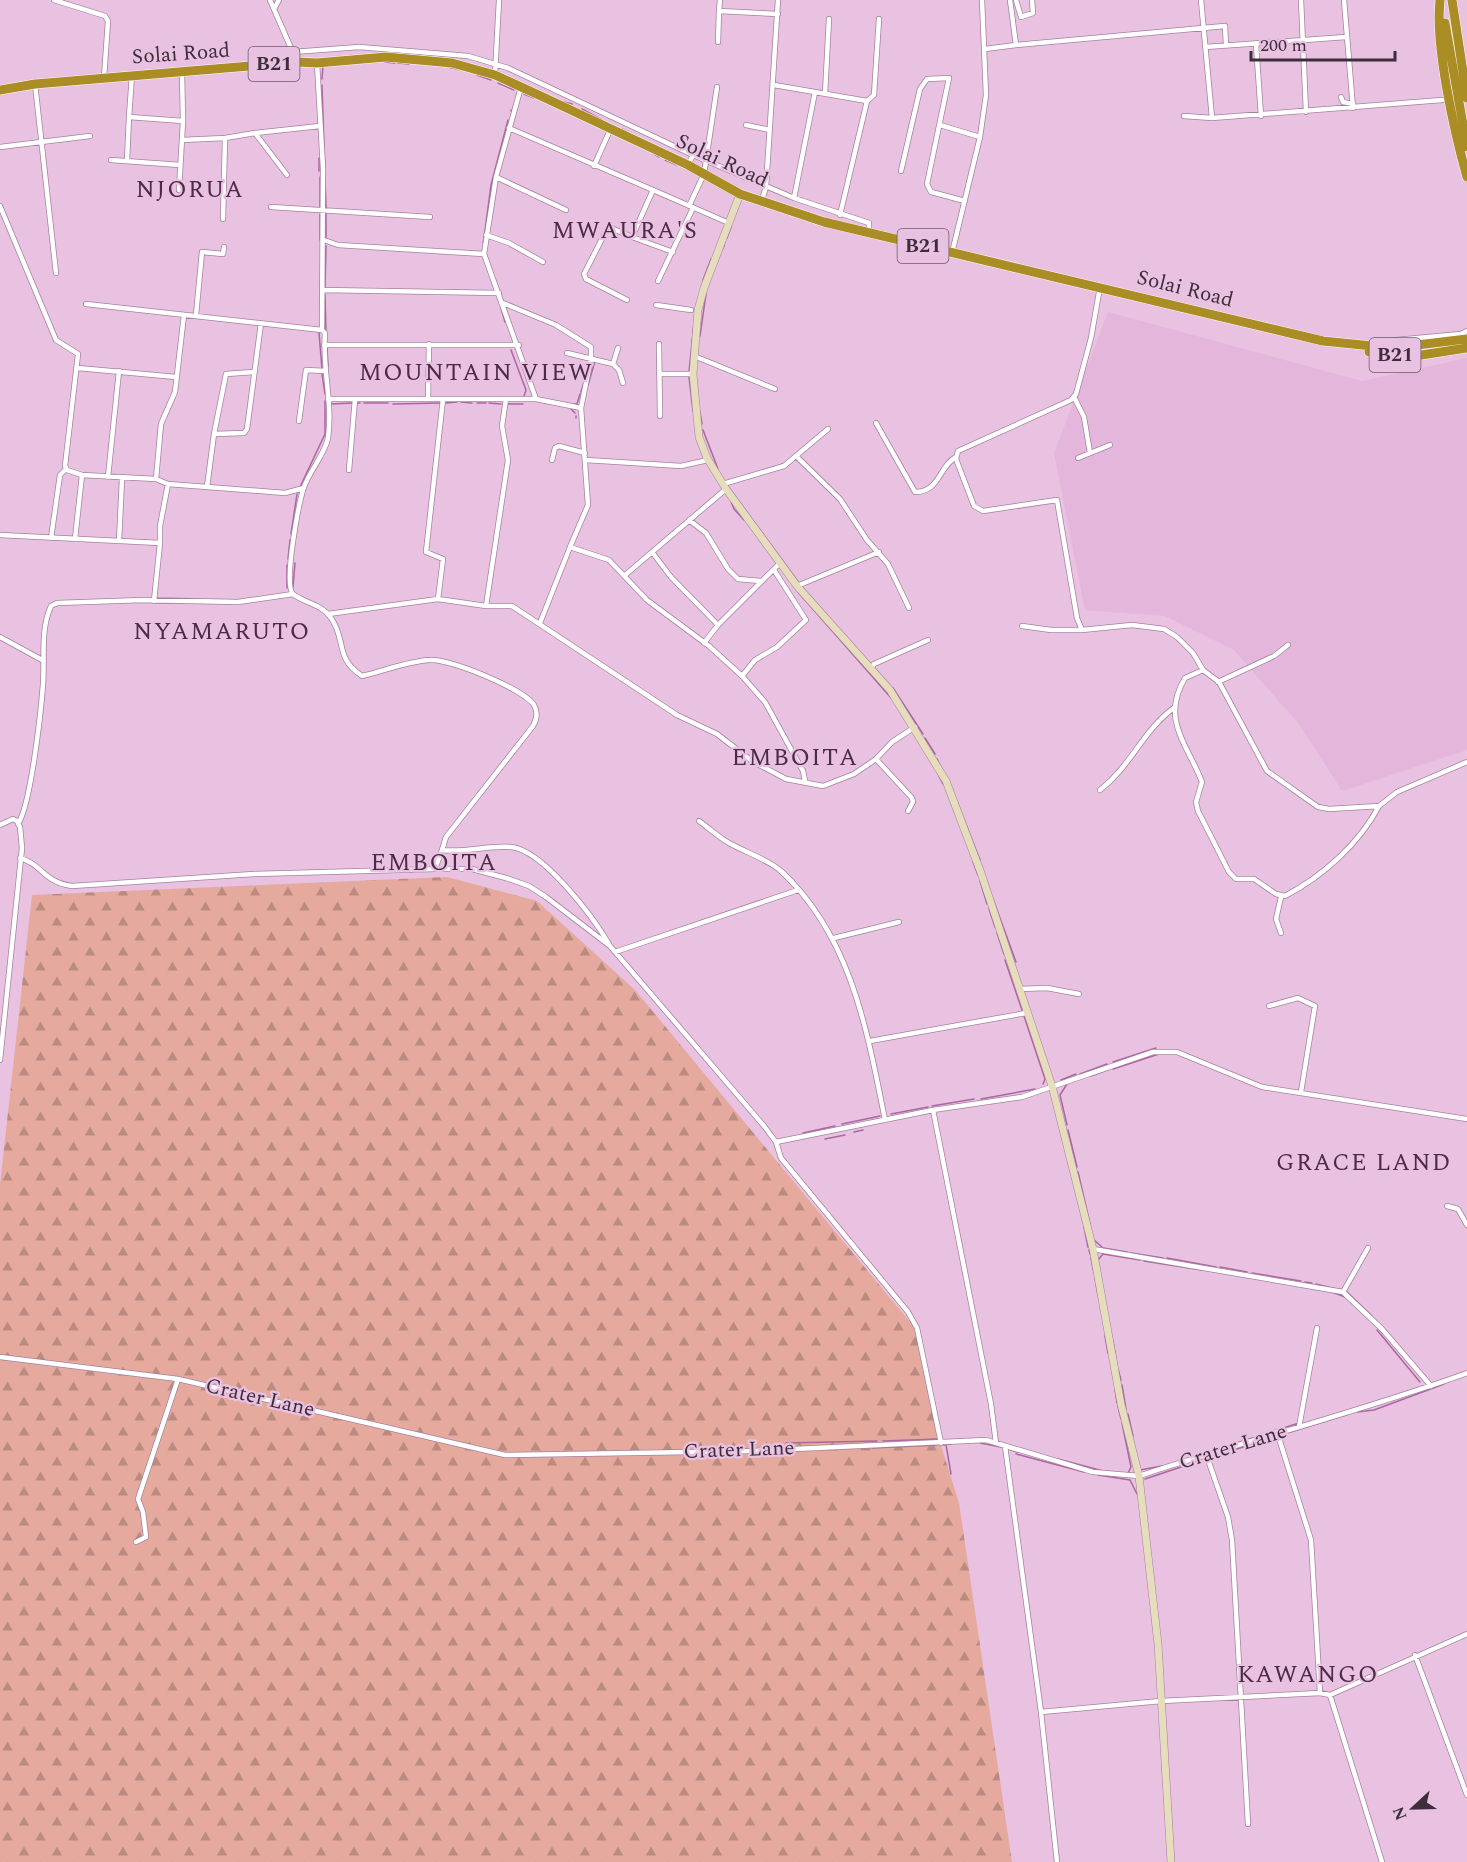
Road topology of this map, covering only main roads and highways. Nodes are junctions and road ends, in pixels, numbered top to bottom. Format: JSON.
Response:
{"nodes":[{"id":1,"x":1441,"y":0,"type":"edge"},
{"id":2,"x":1452,"y":0,"type":"edge"},
{"id":3,"x":1457,"y":0,"type":"edge"},
{"id":4,"x":1451,"y":29,"type":"junction"},
{"id":5,"x":1467,"y":65,"type":"edge"},
{"id":6,"x":0,"y":90,"type":"edge"},
{"id":7,"x":1467,"y":98,"type":"edge"},
{"id":8,"x":1467,"y":147,"type":"edge"},
{"id":9,"x":1467,"y":177,"type":"edge"},
{"id":10,"x":1467,"y":339,"type":"edge"},
{"id":11,"x":1323,"y":341,"type":"junction"},
{"id":12,"x":1467,"y":348,"type":"edge"}],
"edges":[{"from":1,"to":4,"type":"highway"},
{"from":1,"to":9,"type":"highway"},
{"from":2,"to":4,"type":"highway"},
{"from":3,"to":5,"type":"highway"},
{"from":4,"to":7,"type":"highway"},
{"from":4,"to":8,"type":"highway"},
{"from":6,"to":11,"type":"highway","name":"Solai Road","number":"B21"},
{"from":10,"to":11,"type":"highway","name":"Solai Road","number":"B21"},
{"from":11,"to":12,"type":"highway","number":"B21"}]}
